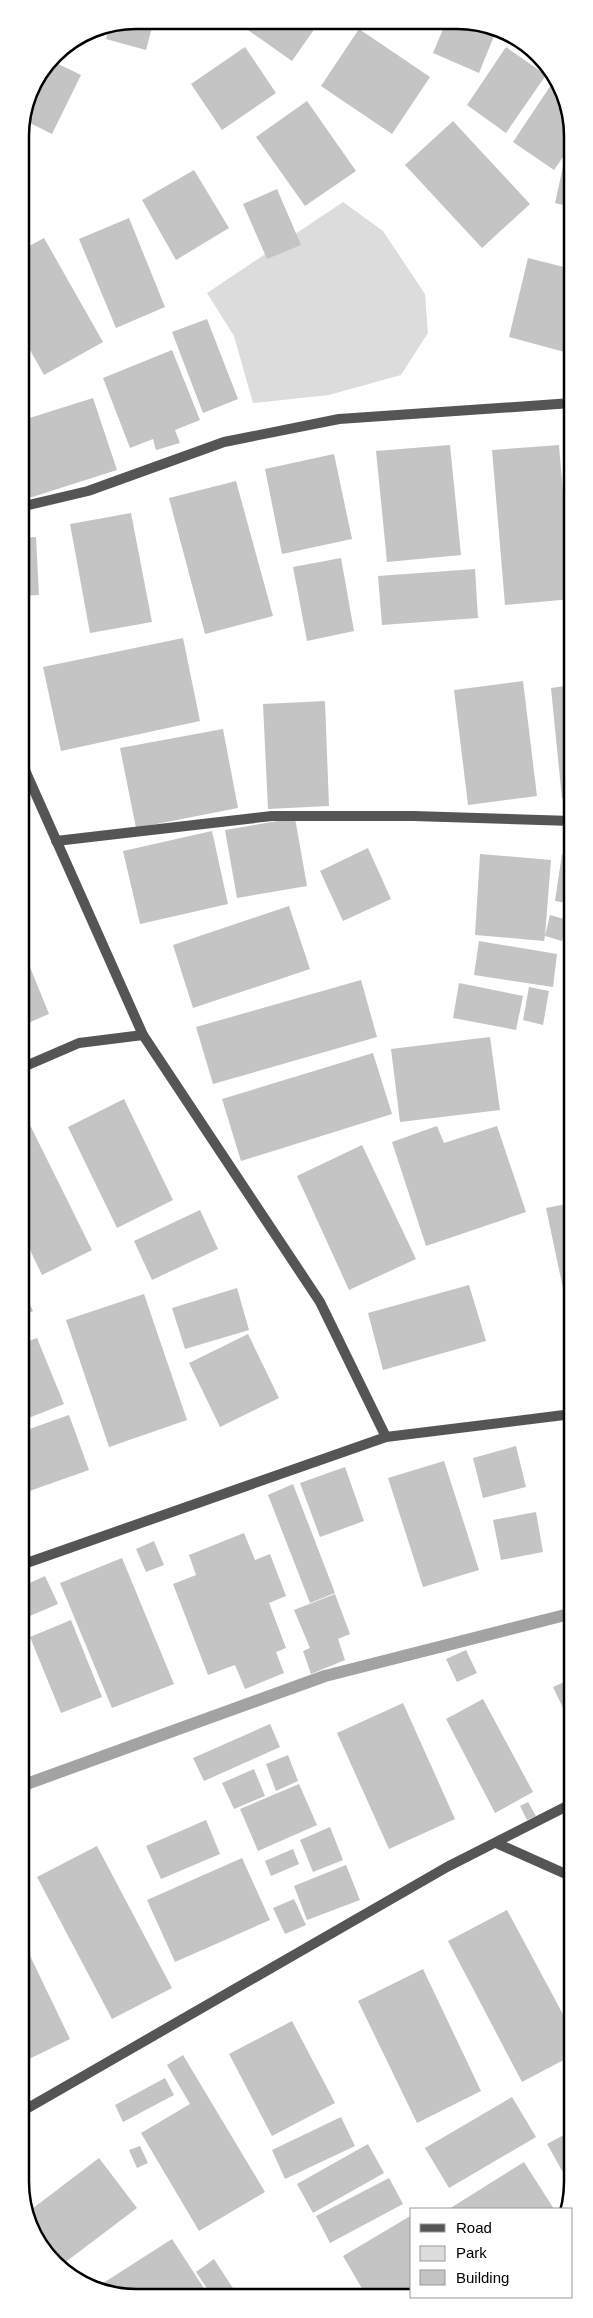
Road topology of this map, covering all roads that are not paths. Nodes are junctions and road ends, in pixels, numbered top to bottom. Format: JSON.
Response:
{"nodes":[{"id":1,"x":564,"y":404,"type":"edge"},
{"id":2,"x":29,"y":505,"type":"edge"},
{"id":3,"x":29,"y":780,"type":"edge"},
{"id":4,"x":564,"y":821,"type":"edge"},
{"id":5,"x":56,"y":841,"type":"junction"},
{"id":6,"x":143,"y":1035,"type":"junction"},
{"id":7,"x":29,"y":1065,"type":"edge"},
{"id":8,"x":564,"y":1415,"type":"edge"},
{"id":9,"x":386,"y":1436,"type":"junction"},
{"id":10,"x":29,"y":1562,"type":"edge"},
{"id":11,"x":564,"y":1808,"type":"edge"},
{"id":12,"x":496,"y":1843,"type":"junction"},
{"id":13,"x":564,"y":1873,"type":"edge"},
{"id":14,"x":29,"y":2107,"type":"edge"}],
"edges":[{"from":1,"to":2,"type":"street"},
{"from":3,"to":5,"type":"street"},
{"from":4,"to":5,"type":"street"},
{"from":5,"to":6,"type":"street"},
{"from":6,"to":7,"type":"street"},
{"from":6,"to":9,"type":"street"},
{"from":8,"to":9,"type":"street"},
{"from":9,"to":10,"type":"street"},
{"from":11,"to":12,"type":"street"},
{"from":12,"to":13,"type":"street"},
{"from":12,"to":14,"type":"street"}]}
